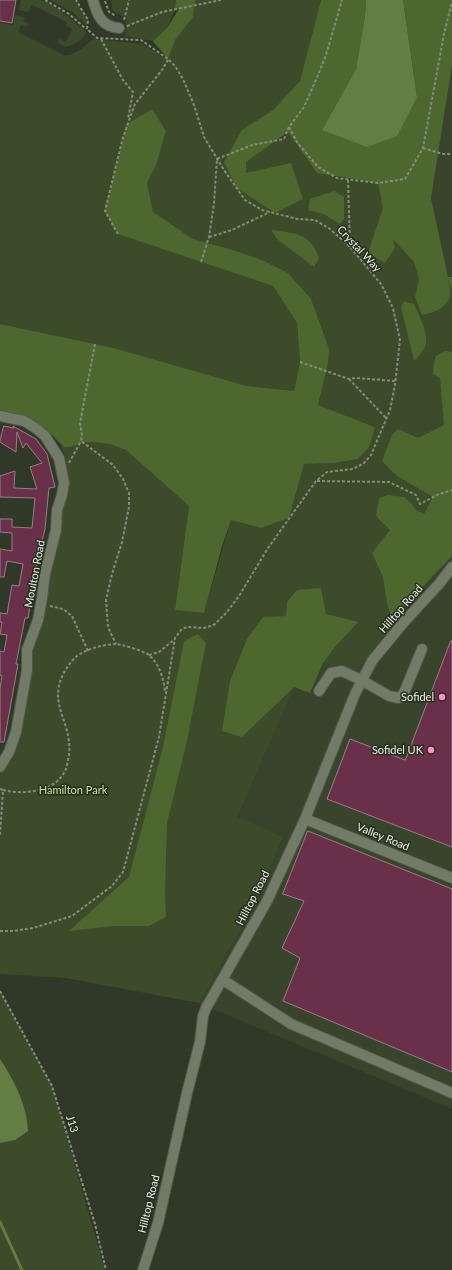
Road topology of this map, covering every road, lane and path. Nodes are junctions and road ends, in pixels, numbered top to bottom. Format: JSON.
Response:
{"nodes":[{"id":1,"x":45,"y":0,"type":"edge"},
{"id":2,"x":76,"y":0,"type":"edge"},
{"id":3,"x":92,"y":0,"type":"edge"},
{"id":4,"x":104,"y":0,"type":"edge"},
{"id":5,"x":221,"y":0,"type":"edge"},
{"id":6,"x":342,"y":0,"type":"edge"},
{"id":7,"x":452,"y":2,"type":"edge"},
{"id":8,"x":124,"y":18,"type":"dead end"},
{"id":9,"x":119,"y":28,"type":"joint"},
{"id":10,"x":87,"y":29,"type":"junction"},
{"id":11,"x":100,"y":38,"type":"junction"},
{"id":12,"x":168,"y":59,"type":"junction"},
{"id":13,"x":127,"y":124,"type":"junction"},
{"id":14,"x":289,"y":127,"type":"junction"},
{"id":15,"x":422,"y":148,"type":"junction"},
{"id":16,"x":452,"y":154,"type":"edge"},
{"id":17,"x":218,"y":159,"type":"junction"},
{"id":18,"x":348,"y":180,"type":"junction"},
{"id":19,"x":271,"y":212,"type":"junction"},
{"id":20,"x":118,"y":234,"type":"dead end"},
{"id":21,"x":209,"y":237,"type":"junction"},
{"id":22,"x":350,"y":247,"type":"junction"},
{"id":23,"x":201,"y":262,"type":"dead end"},
{"id":24,"x":95,"y":344,"type":"dead end"},
{"id":25,"x":300,"y":362,"type":"dead end"},
{"id":26,"x":349,"y":379,"type":"junction"},
{"id":27,"x":395,"y":381,"type":"junction"},
{"id":28,"x":0,"y":416,"type":"edge"},
{"id":29,"x":386,"y":418,"type":"junction"},
{"id":30,"x":81,"y":441,"type":"junction"},
{"id":31,"x":61,"y":465,"type":"junction"},
{"id":32,"x":316,"y":481,"type":"junction"},
{"id":33,"x":452,"y":490,"type":"edge"},
{"id":34,"x":452,"y":567,"type":"edge"},
{"id":35,"x":41,"y":604,"type":"junction"},
{"id":36,"x":175,"y":638,"type":"junction"},
{"id":37,"x":116,"y":644,"type":"junction"},
{"id":38,"x":422,"y":649,"type":"dead end"},
{"id":39,"x":88,"y":651,"type":"junction"},
{"id":40,"x":149,"y":655,"type":"junction"},
{"id":41,"x":363,"y":681,"type":"junction"},
{"id":42,"x":319,"y":691,"type":"dead end"},
{"id":43,"x":165,"y":695,"type":"junction"},
{"id":44,"x":0,"y":767,"type":"edge"},
{"id":45,"x":0,"y":789,"type":"edge"},
{"id":46,"x":3,"y":790,"type":"junction"},
{"id":47,"x":305,"y":819,"type":"junction"},
{"id":48,"x":0,"y":835,"type":"edge"},
{"id":49,"x":452,"y":878,"type":"edge"},
{"id":50,"x":0,"y":931,"type":"edge"},
{"id":51,"x":223,"y":980,"type":"junction"},
{"id":52,"x":0,"y":991,"type":"edge"},
{"id":53,"x":452,"y":1093,"type":"edge"},
{"id":54,"x":106,"y":1270,"type":"edge"},
{"id":55,"x":143,"y":1270,"type":"edge"}],
"edges":[{"from":1,"to":10,"type":"path"},
{"from":2,"to":10,"type":"path"},
{"from":3,"to":9,"type":"street"},
{"from":4,"to":8,"type":"path"},
{"from":5,"to":9,"type":"path"},
{"from":6,"to":14,"type":"path"},
{"from":7,"to":15,"type":"path"},
{"from":10,"to":11,"type":"path"},
{"from":11,"to":12,"type":"path","name":"Crystal Way"},
{"from":11,"to":13,"type":"path"},
{"from":12,"to":13,"type":"path"},
{"from":12,"to":17,"type":"path","name":"Crystal Way"},
{"from":13,"to":20,"type":"path"},
{"from":14,"to":17,"type":"path"},
{"from":14,"to":18,"type":"path"},
{"from":15,"to":16,"type":"path"},
{"from":15,"to":18,"type":"path"},
{"from":17,"to":19,"type":"path","name":"Crystal Way"},
{"from":17,"to":21,"type":"path"},
{"from":18,"to":22,"type":"path"},
{"from":19,"to":21,"type":"path"},
{"from":19,"to":22,"type":"path","name":"Crystal Way"},
{"from":21,"to":23,"type":"path"},
{"from":22,"to":27,"type":"path","name":"Crystal Way"},
{"from":24,"to":30,"type":"path"},
{"from":25,"to":26,"type":"path"},
{"from":26,"to":27,"type":"path"},
{"from":26,"to":29,"type":"path"},
{"from":27,"to":29,"type":"path","name":"Crystal Way"},
{"from":28,"to":31,"type":"street","name":"Moulton Road"},
{"from":29,"to":32,"type":"path","name":"Crystal Way"},
{"from":30,"to":31,"type":"path"},
{"from":30,"to":37,"type":"path"},
{"from":31,"to":35,"type":"street","name":"Moulton Road"},
{"from":32,"to":33,"type":"path"},
{"from":32,"to":36,"type":"path"},
{"from":34,"to":41,"type":"street","name":"Hilltop Road"},
{"from":35,"to":39,"type":"path"},
{"from":35,"to":44,"type":"street","name":"Moulton Road"},
{"from":36,"to":40,"type":"path"},
{"from":36,"to":43,"type":"path"},
{"from":37,"to":39,"type":"path"},
{"from":37,"to":40,"type":"path"},
{"from":38,"to":41,"type":"street"},
{"from":39,"to":46,"type":"path"},
{"from":40,"to":43,"type":"path"},
{"from":41,"to":42,"type":"street"},
{"from":41,"to":47,"type":"street","name":"Hilltop Road"},
{"from":43,"to":50,"type":"path"},
{"from":45,"to":46,"type":"path"},
{"from":46,"to":48,"type":"path"},
{"from":47,"to":49,"type":"street","name":"Valley Road"},
{"from":47,"to":51,"type":"street","name":"Hilltop Road"},
{"from":51,"to":53,"type":"street"},
{"from":51,"to":55,"type":"street","name":"Hilltop Road"},
{"from":52,"to":54,"type":"path","name":"J13"}]}
